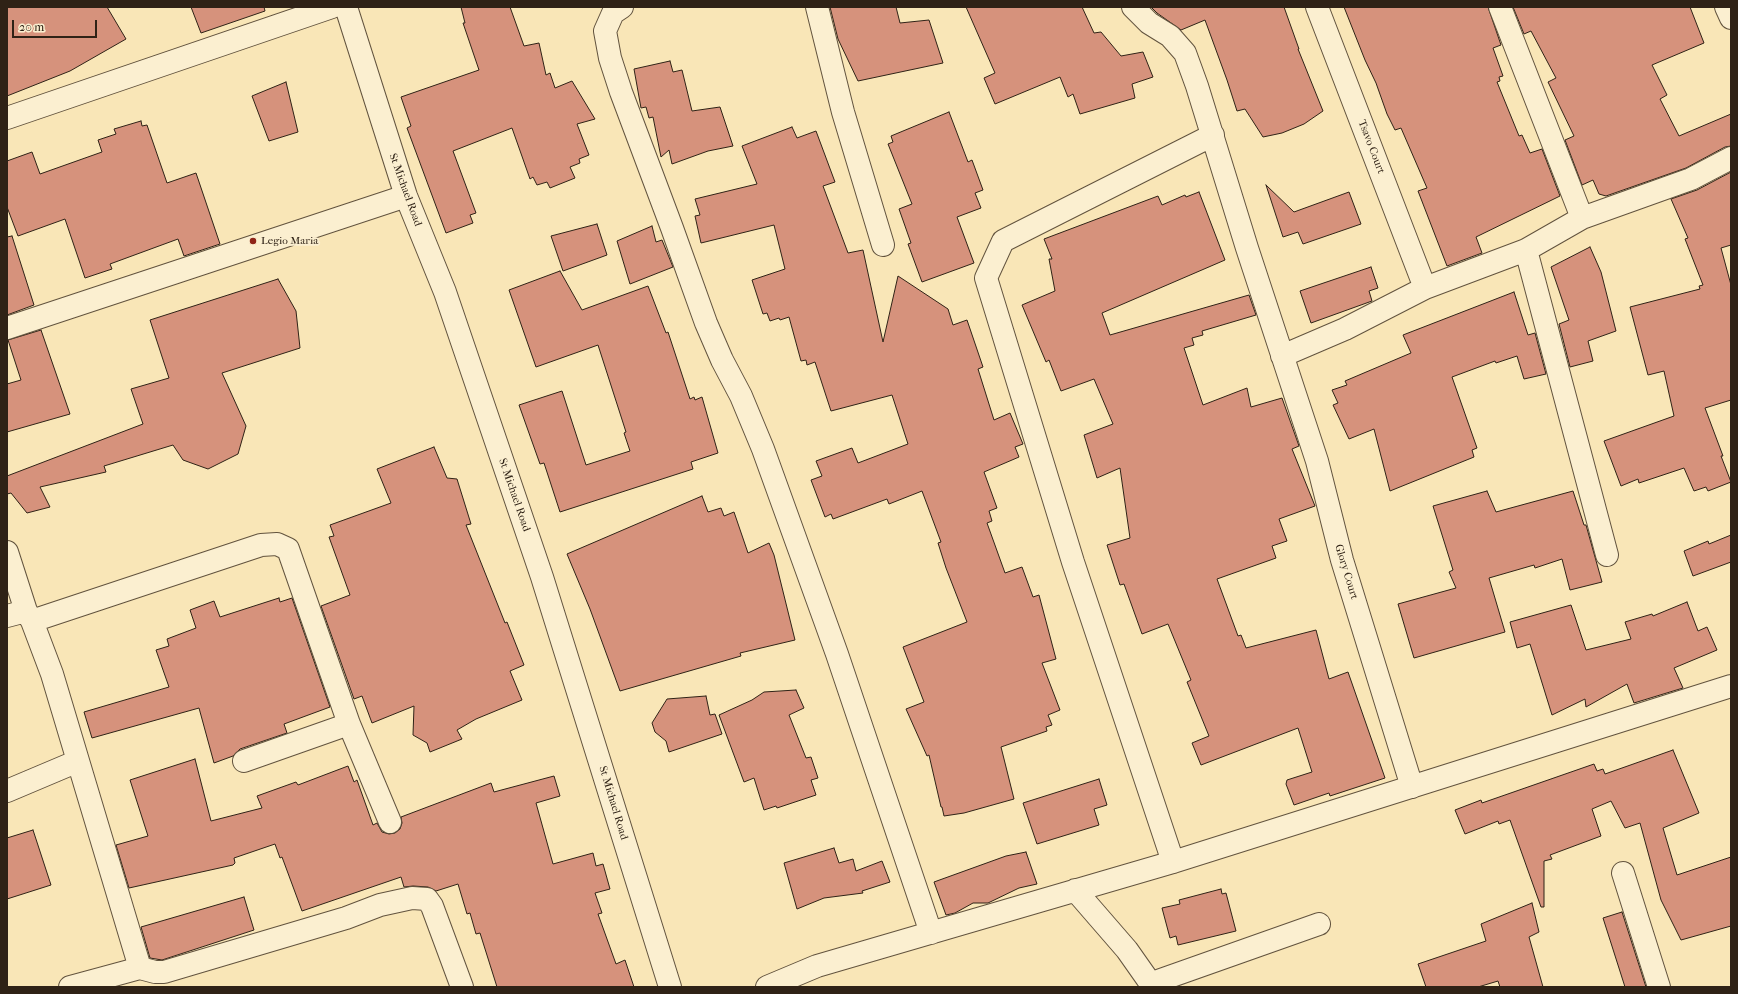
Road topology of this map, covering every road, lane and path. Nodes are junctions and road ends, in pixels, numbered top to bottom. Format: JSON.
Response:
{"nodes":[{"id":1,"x":332,"y":7,"type":"edge"},
{"id":2,"x":346,"y":7,"type":"edge"},
{"id":3,"x":622,"y":7,"type":"edge"},
{"id":4,"x":817,"y":7,"type":"edge"},
{"id":5,"x":1133,"y":7,"type":"edge"},
{"id":6,"x":1317,"y":7,"type":"edge"},
{"id":7,"x":1500,"y":7,"type":"edge"},
{"id":8,"x":1726,"y":7,"type":"edge"},
{"id":9,"x":1731,"y":18,"type":"edge"},
{"id":10,"x":7,"y":118,"type":"edge"},
{"id":11,"x":1212,"y":135,"type":"junction"},
{"id":12,"x":1731,"y":158,"type":"edge"},
{"id":13,"x":406,"y":196,"type":"junction"},
{"id":14,"x":1582,"y":218,"type":"junction"},
{"id":15,"x":883,"y":245,"type":"dead end"},
{"id":16,"x":1526,"y":250,"type":"junction"},
{"id":17,"x":1424,"y":288,"type":"junction"},
{"id":18,"x":7,"y":328,"type":"edge"},
{"id":19,"x":1282,"y":356,"type":"junction"},
{"id":20,"x":7,"y":552,"type":"edge"},
{"id":21,"x":1607,"y":555,"type":"dead end"},
{"id":22,"x":22,"y":616,"type":"edge"},
{"id":23,"x":1731,"y":686,"type":"edge"},
{"id":24,"x":349,"y":724,"type":"junction"},
{"id":25,"x":78,"y":760,"type":"junction"},
{"id":26,"x":244,"y":761,"type":"dead end"},
{"id":27,"x":1412,"y":787,"type":"junction"},
{"id":28,"x":7,"y":791,"type":"edge"},
{"id":29,"x":390,"y":822,"type":"dead end"},
{"id":30,"x":1173,"y":862,"type":"junction"},
{"id":31,"x":1623,"y":873,"type":"dead end"},
{"id":32,"x":1075,"y":890,"type":"junction"},
{"id":33,"x":1319,"y":924,"type":"dead end"},
{"id":34,"x":931,"y":933,"type":"junction"},
{"id":35,"x":140,"y":968,"type":"junction"},
{"id":36,"x":1152,"y":985,"type":"edge"},
{"id":37,"x":70,"y":987,"type":"edge"},
{"id":38,"x":462,"y":987,"type":"edge"},
{"id":39,"x":670,"y":987,"type":"edge"},
{"id":40,"x":767,"y":987,"type":"edge"},
{"id":41,"x":1659,"y":987,"type":"edge"}],
"edges":[{"from":1,"to":10,"type":"street"},
{"from":2,"to":13,"type":"street","name":"St Michael Road"},
{"from":3,"to":34,"type":"street"},
{"from":4,"to":15,"type":"street"},
{"from":5,"to":11,"type":"street","name":"Glory Court"},
{"from":6,"to":17,"type":"street","name":"Tsavo Court"},
{"from":7,"to":14,"type":"street"},
{"from":8,"to":9,"type":"street"},
{"from":11,"to":19,"type":"street","name":"Glory Court"},
{"from":11,"to":30,"type":"street"},
{"from":12,"to":14,"type":"street"},
{"from":13,"to":18,"type":"street"},
{"from":13,"to":39,"type":"street","name":"St Michael Road"},
{"from":14,"to":16,"type":"street"},
{"from":16,"to":17,"type":"street"},
{"from":16,"to":21,"type":"street"},
{"from":17,"to":19,"type":"street"},
{"from":19,"to":27,"type":"street","name":"Glory Court"},
{"from":20,"to":22,"type":"street"},
{"from":22,"to":24,"type":"street"},
{"from":22,"to":25,"type":"street"},
{"from":23,"to":27,"type":"street"},
{"from":24,"to":26,"type":"street"},
{"from":24,"to":29,"type":"street"},
{"from":25,"to":28,"type":"street"},
{"from":25,"to":35,"type":"street"},
{"from":27,"to":30,"type":"street"},
{"from":30,"to":32,"type":"street"},
{"from":31,"to":41,"type":"street"},
{"from":32,"to":34,"type":"street"},
{"from":32,"to":36,"type":"street"},
{"from":33,"to":36,"type":"street"},
{"from":34,"to":40,"type":"street"},
{"from":35,"to":37,"type":"street"},
{"from":35,"to":38,"type":"street"}]}
